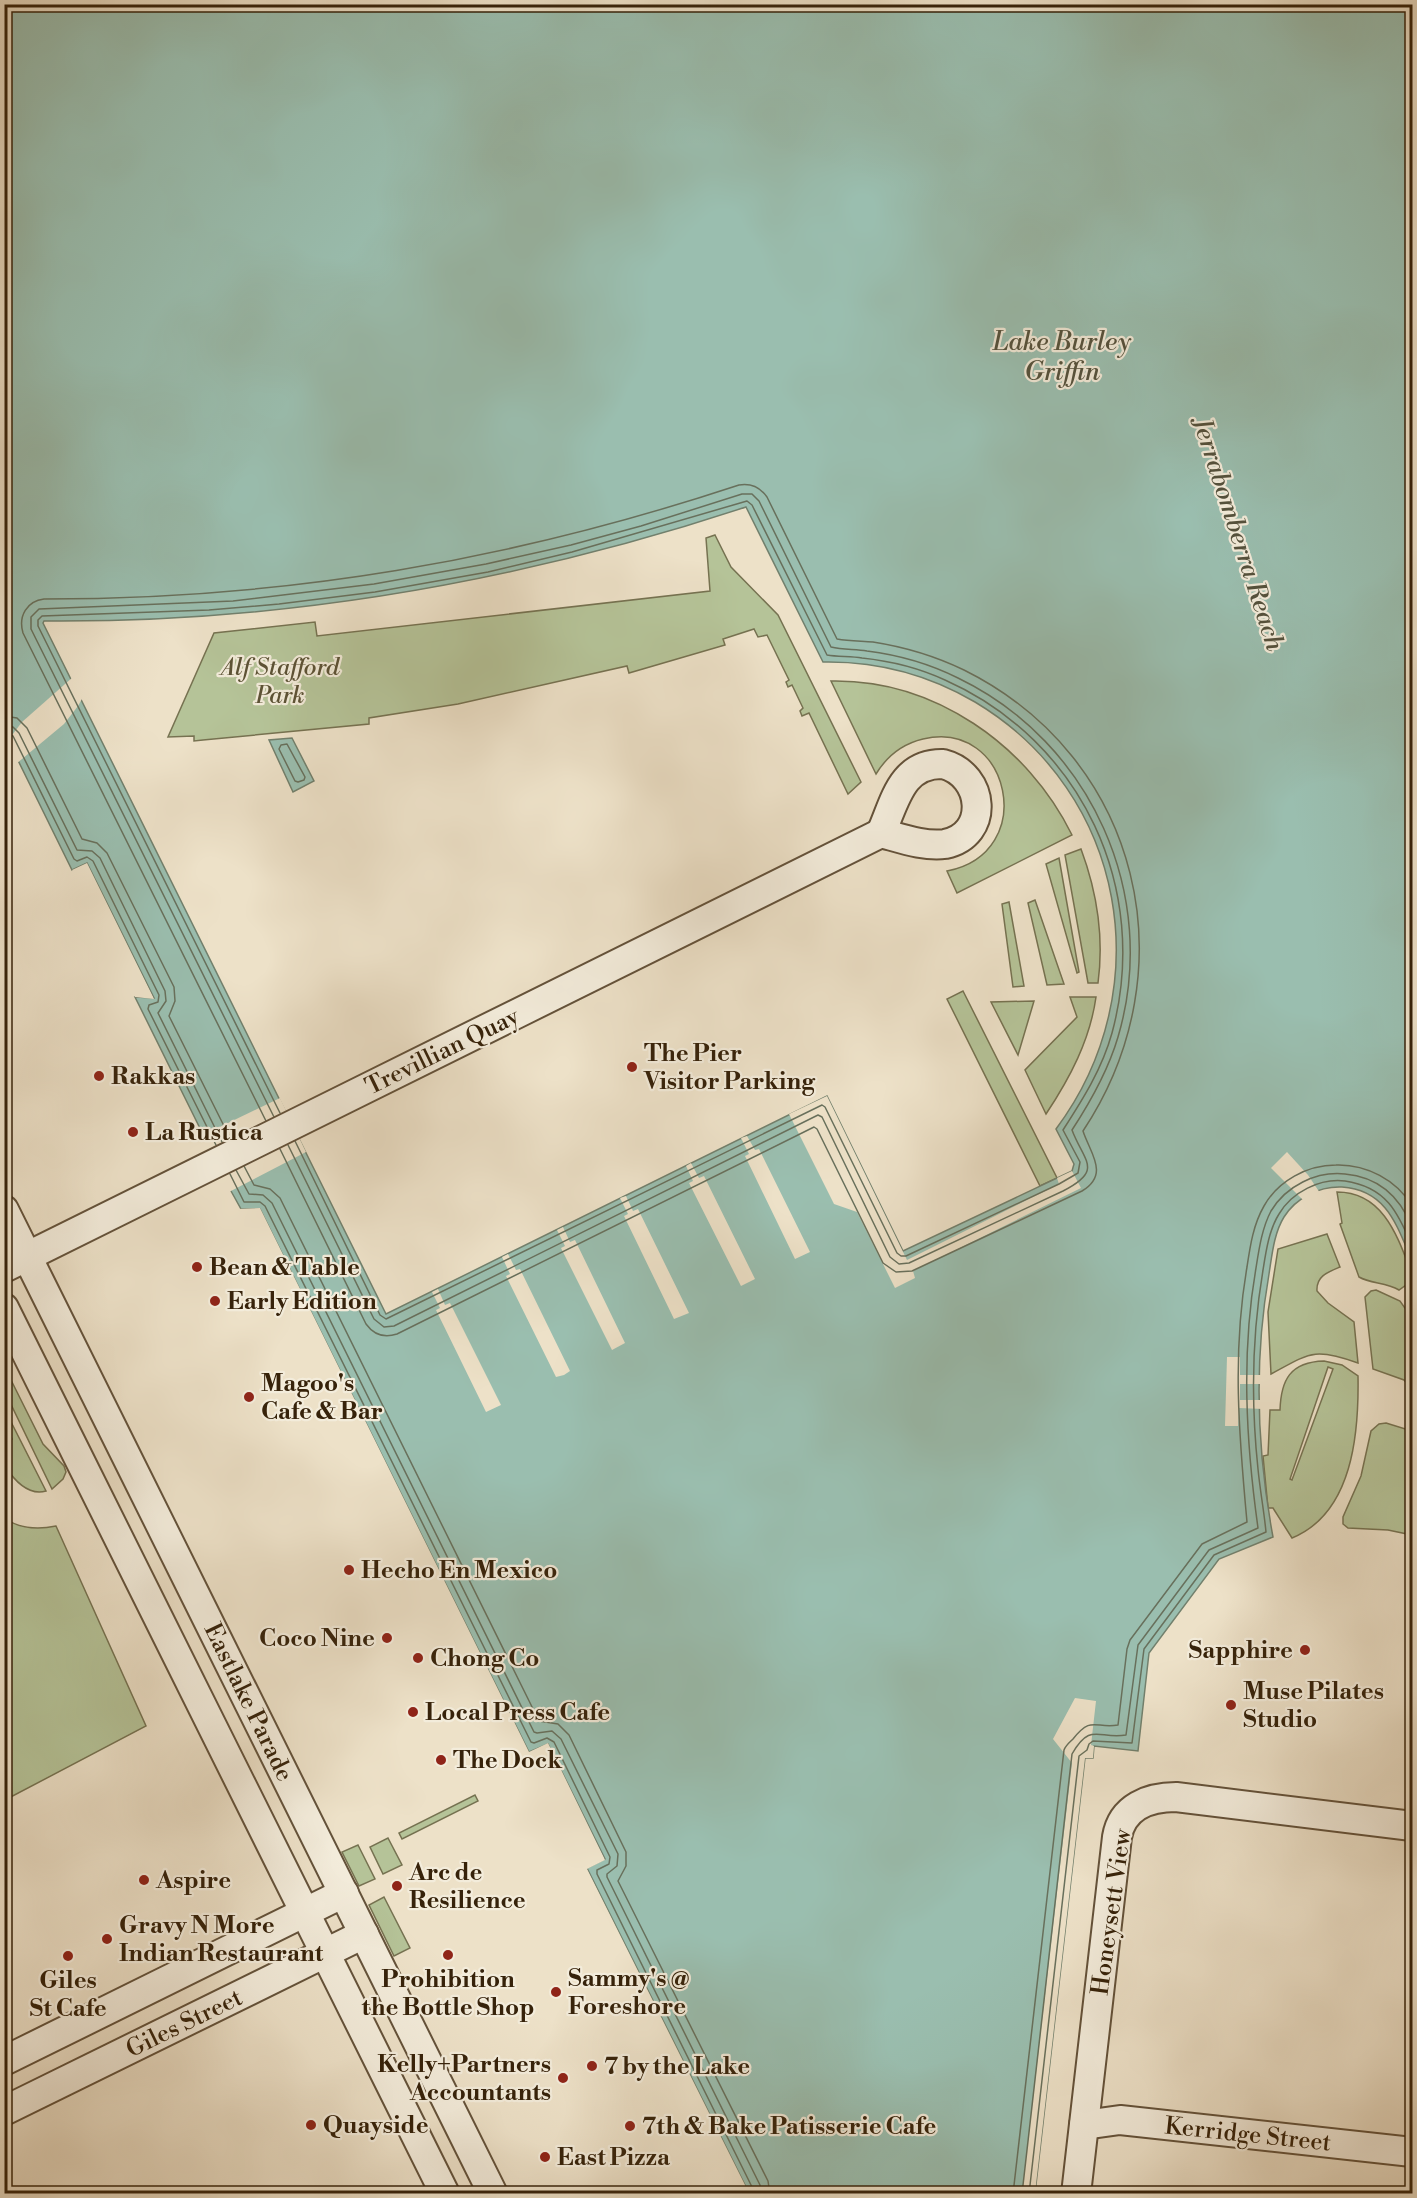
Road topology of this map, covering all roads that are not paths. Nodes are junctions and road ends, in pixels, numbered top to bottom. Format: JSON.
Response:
{"nodes":[{"id":1,"x":881,"y":833,"type":"dead end"},
{"id":2,"x":4,"y":1210,"type":"edge"},
{"id":3,"x":16,"y":1263,"type":"edge"},
{"id":4,"x":4,"y":1308,"type":"edge"},
{"id":5,"x":1413,"y":1826,"type":"edge"},
{"id":6,"x":344,"y":1893,"type":"junction"},
{"id":7,"x":304,"y":1912,"type":"junction"},
{"id":8,"x":364,"y":1934,"type":"junction"},
{"id":9,"x":325,"y":1954,"type":"junction"},
{"id":10,"x":4,"y":2061,"type":"edge"},
{"id":11,"x":4,"y":2111,"type":"edge"},
{"id":12,"x":1084,"y":2125,"type":"junction"},
{"id":13,"x":1413,"y":2152,"type":"edge"},
{"id":14,"x":445,"y":2193,"type":"edge"},
{"id":15,"x":493,"y":2193,"type":"edge"},
{"id":16,"x":1076,"y":2193,"type":"edge"}],
"edges":[{"from":1,"to":3,"type":"street","name":"Trevillian Quay"},
{"from":2,"to":3,"type":"street","name":"Eastlake Parade"},
{"from":3,"to":6,"type":"street","name":"Eastlake Parade"},
{"from":4,"to":7,"type":"street","name":"Eastlake Parade"},
{"from":5,"to":12,"type":"street","name":"Honeysett View"},
{"from":6,"to":7,"type":"street","name":"Giles Street"},
{"from":6,"to":8,"type":"street","name":"Eastlake Parade"},
{"from":7,"to":9,"type":"street","name":"Eastlake Parade"},
{"from":7,"to":10,"type":"street","name":"Giles Street"},
{"from":8,"to":9,"type":"street","name":"Giles Street"},
{"from":8,"to":15,"type":"street","name":"Eastlake Parade"},
{"from":9,"to":11,"type":"street","name":"Giles Street"},
{"from":9,"to":14,"type":"street","name":"Eastlake Parade"},
{"from":12,"to":13,"type":"street","name":"Kerridge Street"},
{"from":12,"to":16,"type":"street","name":"Honeysett View"}]}
